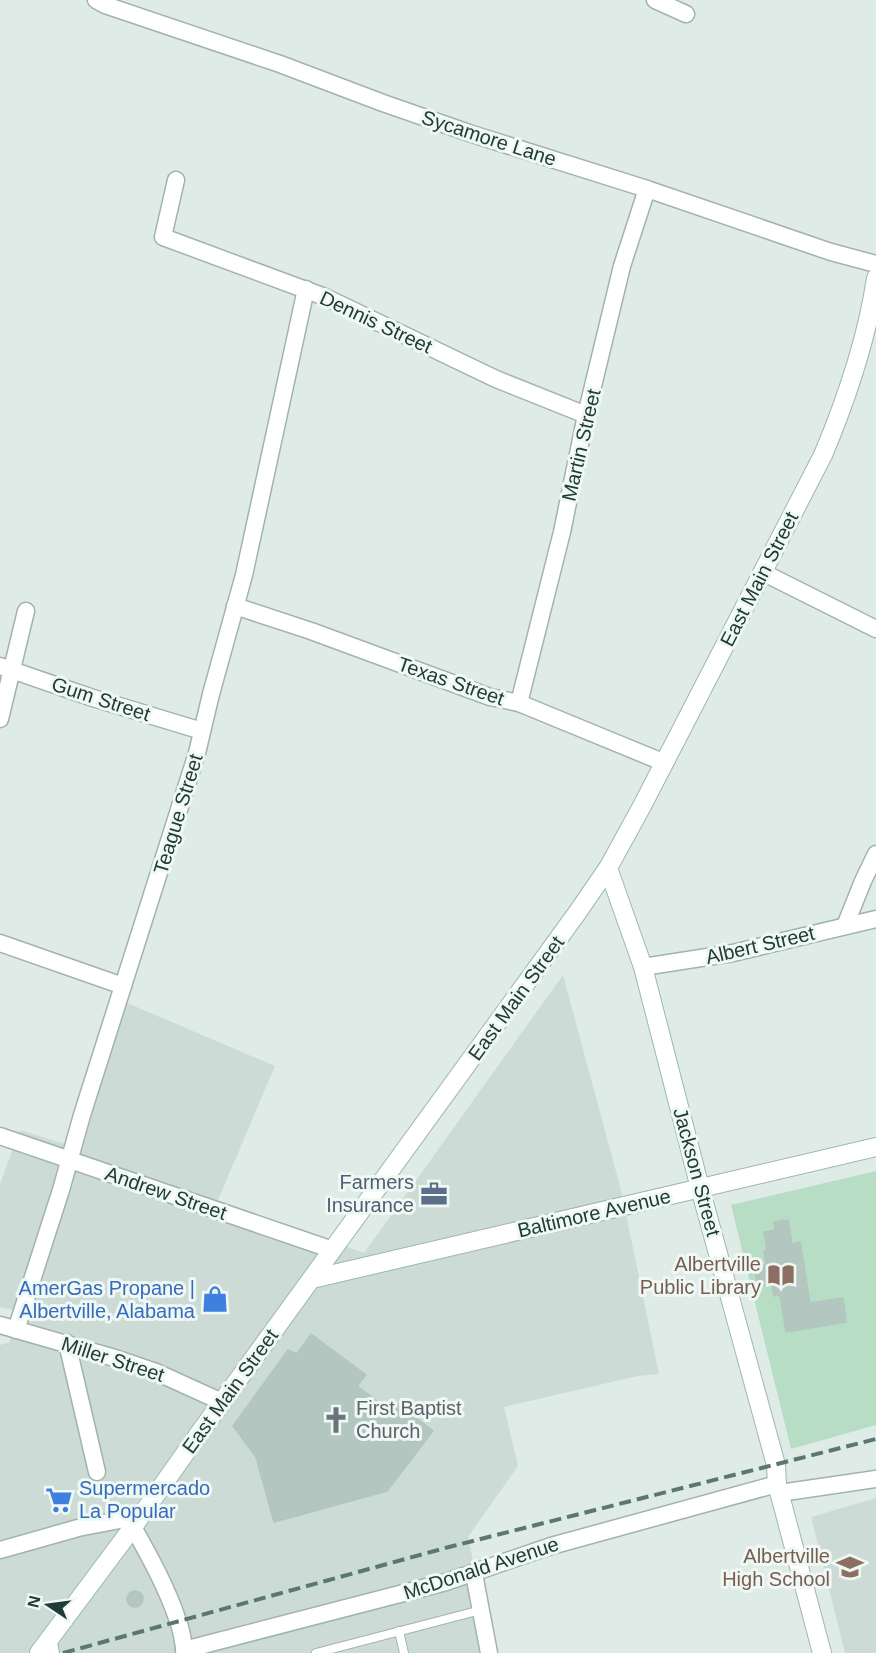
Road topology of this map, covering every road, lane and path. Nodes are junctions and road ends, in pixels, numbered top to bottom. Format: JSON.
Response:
{"nodes":[{"id":1,"x":655,"y":0,"type":"edge"},
{"id":2,"x":102,"y":2,"type":"edge"},
{"id":3,"x":686,"y":14,"type":"dead end"},
{"id":4,"x":176,"y":180,"type":"dead end"},
{"id":5,"x":647,"y":189,"type":"junction"},
{"id":6,"x":876,"y":264,"type":"edge"},
{"id":7,"x":876,"y":278,"type":"edge"},
{"id":8,"x":306,"y":289,"type":"junction"},
{"id":9,"x":586,"y":416,"type":"junction"},
{"id":10,"x":762,"y":572,"type":"junction"},
{"id":11,"x":235,"y":606,"type":"junction"},
{"id":12,"x":26,"y":611,"type":"dead end"},
{"id":13,"x":876,"y":629,"type":"edge"},
{"id":14,"x":5,"y":668,"type":"edge"},
{"id":15,"x":519,"y":703,"type":"junction"},
{"id":16,"x":0,"y":719,"type":"edge"},
{"id":17,"x":202,"y":731,"type":"junction"},
{"id":18,"x":665,"y":763,"type":"junction"},
{"id":19,"x":876,"y":854,"type":"edge"},
{"id":20,"x":608,"y":868,"type":"junction"},
{"id":21,"x":876,"y":919,"type":"edge"},
{"id":22,"x":845,"y":926,"type":"junction"},
{"id":23,"x":0,"y":943,"type":"edge"},
{"id":24,"x":643,"y":967,"type":"junction"},
{"id":25,"x":123,"y":986,"type":"junction"},
{"id":26,"x":0,"y":1136,"type":"edge"},
{"id":27,"x":876,"y":1147,"type":"edge"},
{"id":28,"x":70,"y":1160,"type":"junction"},
{"id":29,"x":700,"y":1188,"type":"junction"},
{"id":30,"x":333,"y":1250,"type":"junction"},
{"id":31,"x":312,"y":1279,"type":"junction"},
{"id":32,"x":5,"y":1327,"type":"edge"},
{"id":33,"x":66,"y":1344,"type":"junction"},
{"id":34,"x":222,"y":1402,"type":"junction"},
{"id":35,"x":97,"y":1472,"type":"dead end"},
{"id":36,"x":876,"y":1479,"type":"edge"},
{"id":37,"x":779,"y":1489,"type":"junction"},
{"id":38,"x":136,"y":1522,"type":"junction"},
{"id":39,"x":0,"y":1550,"type":"edge"},
{"id":40,"x":474,"y":1574,"type":"junction"},
{"id":41,"x":481,"y":1610,"type":"junction"},
{"id":42,"x":399,"y":1631,"type":"junction"},
{"id":43,"x":53,"y":1645,"type":"edge"},
{"id":44,"x":185,"y":1652,"type":"edge"},
{"id":45,"x":327,"y":1652,"type":"edge"},
{"id":46,"x":39,"y":1653,"type":"edge"},
{"id":47,"x":316,"y":1653,"type":"edge"},
{"id":48,"x":404,"y":1653,"type":"edge"},
{"id":49,"x":489,"y":1653,"type":"edge"},
{"id":50,"x":822,"y":1653,"type":"edge"}],
"edges":[{"from":1,"to":3,"type":"street"},
{"from":2,"to":5,"type":"street","name":"Sycamore Lane"},
{"from":4,"to":8,"type":"street","name":"Dennis Street"},
{"from":5,"to":6,"type":"street","name":"Sycamore Lane"},
{"from":5,"to":9,"type":"street","name":"Martin Street"},
{"from":7,"to":10,"type":"main road","name":"East Main Street"},
{"from":8,"to":9,"type":"street","name":"Dennis Street"},
{"from":8,"to":11,"type":"street","name":"Teague Street"},
{"from":9,"to":15,"type":"street","name":"Martin Street"},
{"from":10,"to":13,"type":"street"},
{"from":10,"to":18,"type":"main road","name":"East Main Street"},
{"from":11,"to":15,"type":"street","name":"Texas Street"},
{"from":11,"to":17,"type":"street","name":"Teague Street"},
{"from":12,"to":14,"type":"street"},
{"from":14,"to":16,"type":"street"},
{"from":14,"to":17,"type":"street","name":"Gum Street"},
{"from":15,"to":18,"type":"street","name":"Texas Street"},
{"from":17,"to":25,"type":"street","name":"Teague Street"},
{"from":18,"to":20,"type":"main road","name":"East Main Street"},
{"from":19,"to":22,"type":"street"},
{"from":20,"to":24,"type":"main road","name":"Jackson Street"},
{"from":20,"to":30,"type":"main road","name":"East Main Street"},
{"from":21,"to":22,"type":"street","name":"Albert Street"},
{"from":22,"to":24,"type":"street","name":"Albert Street"},
{"from":23,"to":25,"type":"street"},
{"from":24,"to":29,"type":"main road","name":"Jackson Street"},
{"from":25,"to":28,"type":"street","name":"Teague Street"},
{"from":26,"to":28,"type":"street","name":"Andrew Street"},
{"from":27,"to":29,"type":"main road","name":"Baltimore Avenue"},
{"from":28,"to":30,"type":"street","name":"Andrew Street"},
{"from":28,"to":32,"type":"street","name":"Teague Street"},
{"from":29,"to":31,"type":"main road","name":"Baltimore Avenue"},
{"from":29,"to":37,"type":"main road","name":"Jackson Street"},
{"from":30,"to":31,"type":"main road","name":"East Main Street"},
{"from":31,"to":34,"type":"main road","name":"East Main Street"},
{"from":32,"to":33,"type":"street","name":"Miller Street"},
{"from":33,"to":34,"type":"street","name":"Miller Street"},
{"from":33,"to":35,"type":"street"},
{"from":34,"to":38,"type":"main road","name":"East Main Street"},
{"from":36,"to":37,"type":"street","name":"McDonald Avenue"},
{"from":37,"to":40,"type":"street","name":"McDonald Avenue"},
{"from":37,"to":50,"type":"main road","name":"Jackson Street"},
{"from":38,"to":39,"type":"street"},
{"from":38,"to":43,"type":"main road","name":"East Main Street"},
{"from":38,"to":44,"type":"street"},
{"from":40,"to":41,"type":"street"},
{"from":40,"to":44,"type":"street","name":"McDonald Avenue"},
{"from":41,"to":42,"type":"lane"},
{"from":41,"to":49,"type":"street"},
{"from":42,"to":45,"type":"lane"},
{"from":42,"to":48,"type":"lane"},
{"from":43,"to":46,"type":"main road","name":"East Main Street"},
{"from":45,"to":47,"type":"lane"}]}
